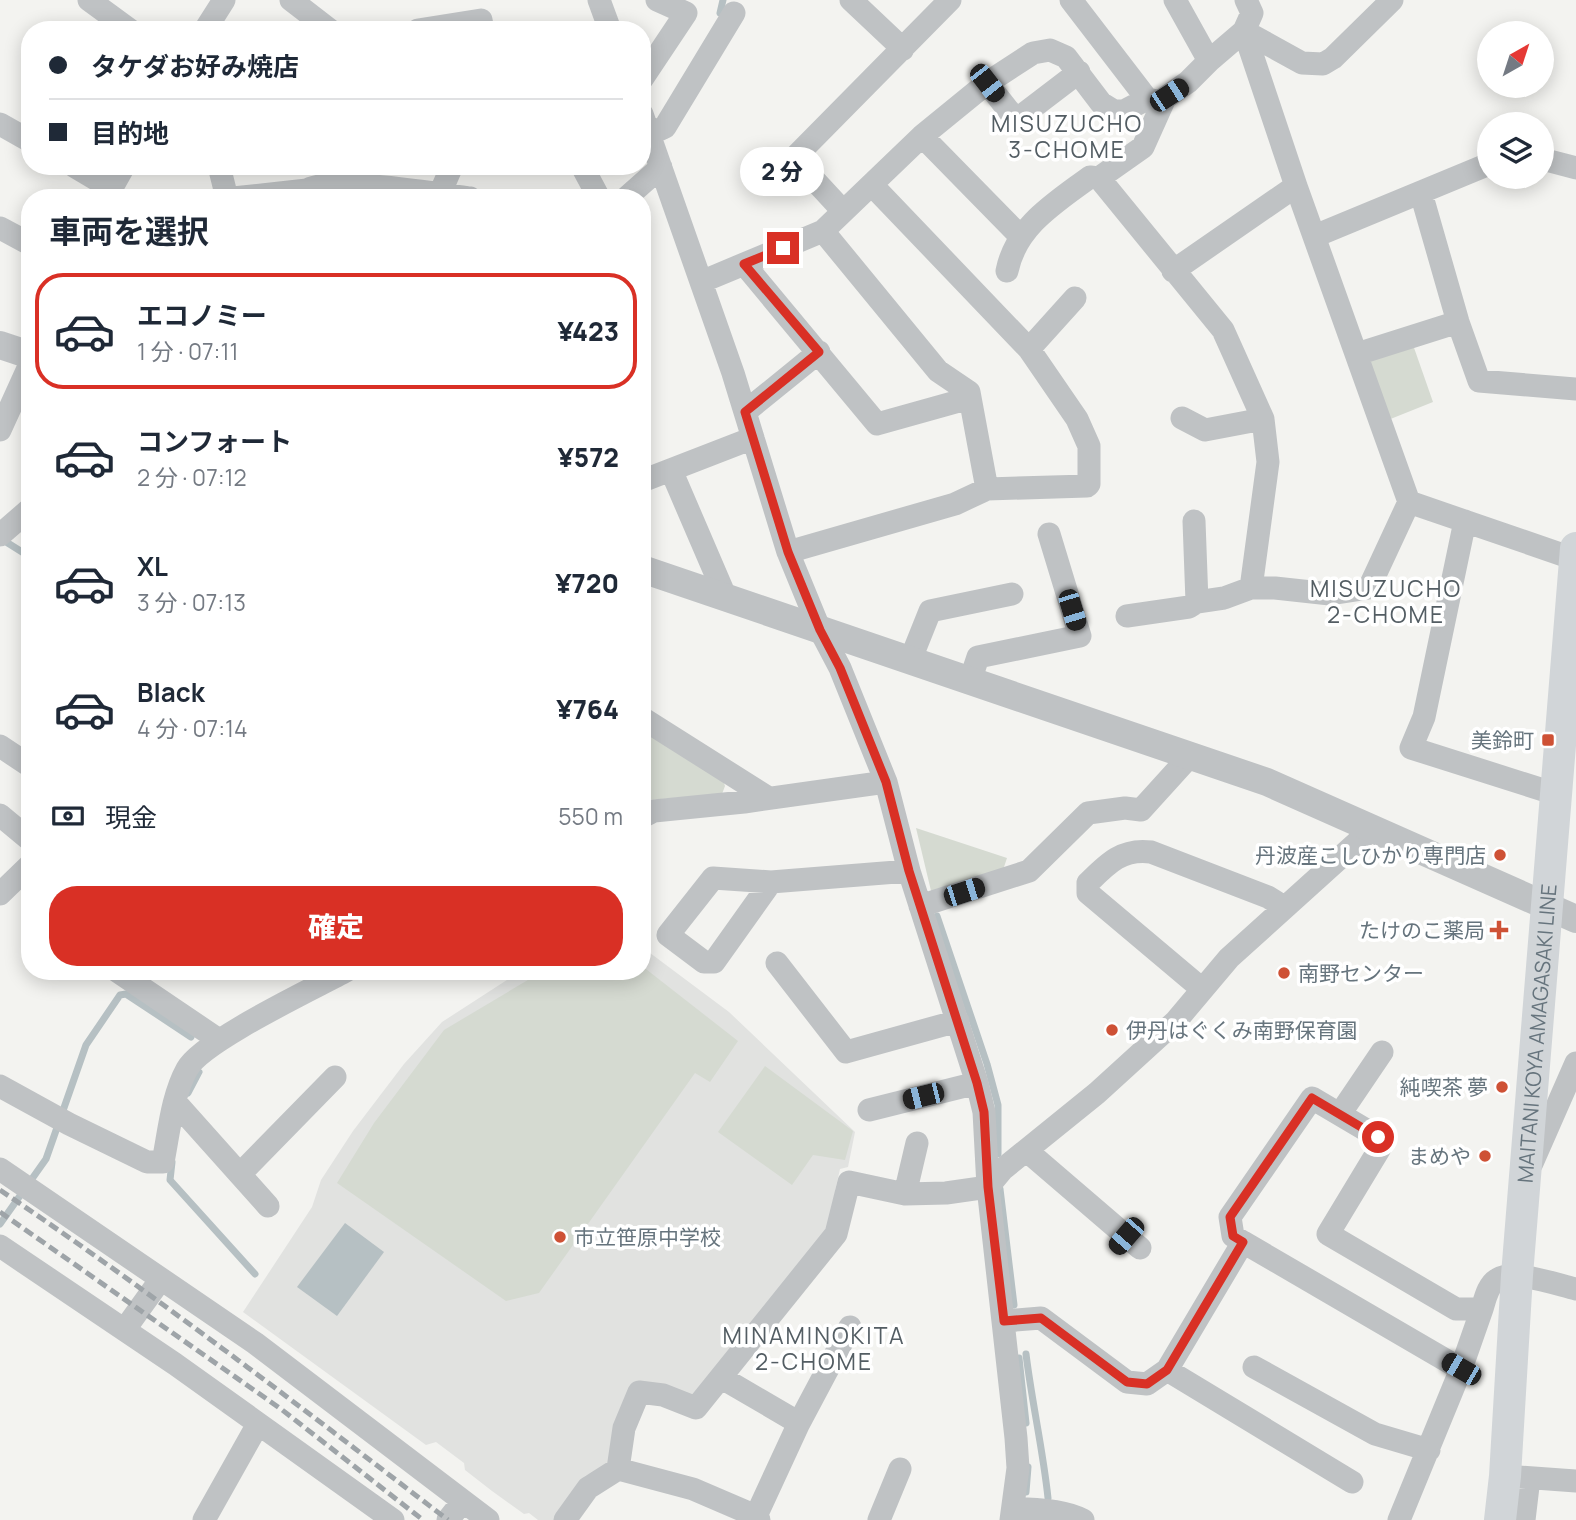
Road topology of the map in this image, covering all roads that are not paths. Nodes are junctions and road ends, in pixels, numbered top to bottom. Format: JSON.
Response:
{"nodes":[{"id":1,"x":224,"y":0,"type":"edge"},
{"id":2,"x":291,"y":0,"type":"edge"},
{"id":3,"x":599,"y":0,"type":"edge"},
{"id":4,"x":657,"y":0,"type":"edge"},
{"id":5,"x":850,"y":0,"type":"edge"},
{"id":6,"x":950,"y":0,"type":"edge"},
{"id":7,"x":1072,"y":0,"type":"edge"},
{"id":8,"x":1175,"y":0,"type":"edge"},
{"id":9,"x":1246,"y":0,"type":"edge"},
{"id":10,"x":1392,"y":0,"type":"edge"},
{"id":11,"x":101,"y":4,"type":"edge"},
{"id":12,"x":734,"y":13,"type":"dead end"},
{"id":13,"x":481,"y":17,"type":"edge"},
{"id":14,"x":120,"y":21,"type":"edge"},
{"id":15,"x":211,"y":21,"type":"edge"},
{"id":16,"x":318,"y":21,"type":"edge"},
{"id":17,"x":462,"y":21,"type":"edge"},
{"id":18,"x":605,"y":21,"type":"edge"},
{"id":19,"x":1244,"y":31,"type":"junction"},
{"id":20,"x":904,"y":49,"type":"junction"},
{"id":21,"x":1209,"y":61,"type":"junction"},
{"id":22,"x":651,"y":66,"type":"edge"},
{"id":23,"x":1079,"y":72,"type":"junction"},
{"id":24,"x":987,"y":83,"type":"junction"},
{"id":25,"x":1155,"y":101,"type":"junction"},
{"id":26,"x":651,"y":125,"type":"edge"},
{"id":27,"x":1,"y":127,"type":"edge"},
{"id":28,"x":922,"y":136,"type":"junction"},
{"id":29,"x":21,"y":137,"type":"edge"},
{"id":30,"x":651,"y":138,"type":"edge"},
{"id":31,"x":1554,"y":162,"type":"edge"},
{"id":32,"x":661,"y":167,"type":"junction"},
{"id":33,"x":1576,"y":168,"type":"edge"},
{"id":34,"x":1477,"y":169,"type":"edge"},
{"id":35,"x":86,"y":175,"type":"edge"},
{"id":36,"x":347,"y":175,"type":"edge"},
{"id":37,"x":1099,"y":178,"type":"junction"},
{"id":38,"x":872,"y":185,"type":"junction"},
{"id":39,"x":1296,"y":186,"type":"junction"},
{"id":40,"x":104,"y":189,"type":"edge"},
{"id":41,"x":308,"y":189,"type":"edge"},
{"id":42,"x":408,"y":189,"type":"edge"},
{"id":43,"x":636,"y":189,"type":"edge"},
{"id":44,"x":1421,"y":193,"type":"junction"},
{"id":45,"x":843,"y":211,"type":"junction"},
{"id":46,"x":0,"y":228,"type":"edge"},
{"id":47,"x":823,"y":232,"type":"junction"},
{"id":48,"x":1314,"y":236,"type":"junction"},
{"id":49,"x":1021,"y":237,"type":"junction"},
{"id":50,"x":21,"y":239,"type":"edge"},
{"id":51,"x":744,"y":264,"type":"junction"},
{"id":52,"x":1007,"y":271,"type":"dead end"},
{"id":53,"x":1173,"y":271,"type":"junction"},
{"id":54,"x":701,"y":282,"type":"junction"},
{"id":55,"x":1075,"y":298,"type":"dead end"},
{"id":56,"x":1458,"y":322,"type":"junction"},
{"id":57,"x":0,"y":345,"type":"edge"},
{"id":58,"x":1029,"y":349,"type":"junction"},
{"id":59,"x":21,"y":352,"type":"edge"},
{"id":60,"x":819,"y":352,"type":"junction"},
{"id":61,"x":1357,"y":354,"type":"junction"},
{"id":62,"x":21,"y":384,"type":"edge"},
{"id":63,"x":1576,"y":389,"type":"edge"},
{"id":64,"x":970,"y":398,"type":"junction"},
{"id":65,"x":745,"y":412,"type":"junction"},
{"id":66,"x":1182,"y":418,"type":"dead end"},
{"id":67,"x":1263,"y":419,"type":"junction"},
{"id":68,"x":0,"y":430,"type":"edge"},
{"id":69,"x":753,"y":438,"type":"junction"},
{"id":70,"x":671,"y":470,"type":"junction"},
{"id":71,"x":651,"y":478,"type":"edge"},
{"id":72,"x":987,"y":489,"type":"junction"},
{"id":73,"x":1409,"y":502,"type":"junction"},
{"id":74,"x":21,"y":517,"type":"edge"},
{"id":75,"x":1194,"y":521,"type":"dead end"},
{"id":76,"x":1465,"y":521,"type":"junction"},
{"id":77,"x":1049,"y":534,"type":"dead end"},
{"id":78,"x":0,"y":535,"type":"edge"},
{"id":79,"x":1576,"y":548,"type":"edge"},
{"id":80,"x":788,"y":552,"type":"junction"},
{"id":81,"x":1575,"y":559,"type":"edge"},
{"id":82,"x":651,"y":572,"type":"edge"},
{"id":83,"x":1251,"y":588,"type":"junction"},
{"id":84,"x":1012,"y":594,"type":"dead end"},
{"id":85,"x":726,"y":598,"type":"junction"},
{"id":86,"x":1198,"y":602,"type":"junction"},
{"id":87,"x":1573,"y":613,"type":"edge"},
{"id":88,"x":1127,"y":616,"type":"dead end"},
{"id":89,"x":820,"y":630,"type":"junction"},
{"id":90,"x":910,"y":661,"type":"junction"},
{"id":91,"x":970,"y":681,"type":"junction"},
{"id":92,"x":651,"y":724,"type":"edge"},
{"id":93,"x":0,"y":746,"type":"edge"},
{"id":94,"x":1191,"y":756,"type":"junction"},
{"id":95,"x":21,"y":760,"type":"edge"},
{"id":96,"x":886,"y":782,"type":"junction"},
{"id":97,"x":1556,"y":794,"type":"junction"},
{"id":98,"x":767,"y":797,"type":"junction"},
{"id":99,"x":651,"y":812,"type":"edge"},
{"id":100,"x":0,"y":815,"type":"edge"},
{"id":101,"x":1373,"y":828,"type":"junction"},
{"id":102,"x":21,"y":832,"type":"edge"},
{"id":103,"x":909,"y":871,"type":"junction"},
{"id":104,"x":21,"y":874,"type":"edge"},
{"id":105,"x":771,"y":882,"type":"dead end"},
{"id":106,"x":0,"y":894,"type":"edge"},
{"id":107,"x":1547,"y":905,"type":"junction"},
{"id":108,"x":920,"y":906,"type":"junction"},
{"id":109,"x":1284,"y":907,"type":"junction"},
{"id":110,"x":1576,"y":919,"type":"edge"},
{"id":111,"x":776,"y":963,"type":"dead end"},
{"id":112,"x":130,"y":980,"type":"edge"},
{"id":113,"x":329,"y":980,"type":"edge"},
{"id":114,"x":1202,"y":989,"type":"junction"},
{"id":115,"x":958,"y":1021,"type":"junction"},
{"id":116,"x":219,"y":1040,"type":"junction"},
{"id":117,"x":1382,"y":1052,"type":"dead end"},
{"id":118,"x":1576,"y":1063,"type":"edge"},
{"id":119,"x":335,"y":1077,"type":"dead end"},
{"id":120,"x":977,"y":1083,"type":"junction"},
{"id":121,"x":0,"y":1086,"type":"edge"},
{"id":122,"x":176,"y":1103,"type":"junction"},
{"id":123,"x":869,"y":1110,"type":"dead end"},
{"id":124,"x":1340,"y":1114,"type":"junction"},
{"id":125,"x":917,"y":1143,"type":"dead end"},
{"id":126,"x":1027,"y":1151,"type":"junction"},
{"id":127,"x":0,"y":1169,"type":"edge"},
{"id":128,"x":240,"y":1174,"type":"junction"},
{"id":129,"x":1526,"y":1177,"type":"junction"},
{"id":130,"x":988,"y":1187,"type":"junction"},
{"id":131,"x":905,"y":1194,"type":"junction"},
{"id":132,"x":268,"y":1206,"type":"dead end"},
{"id":133,"x":1243,"y":1242,"type":"junction"},
{"id":134,"x":1127,"y":1245,"type":"dead end"},
{"id":135,"x":0,"y":1246,"type":"edge"},
{"id":136,"x":1517,"y":1275,"type":"junction"},
{"id":137,"x":161,"y":1279,"type":"junction"},
{"id":138,"x":1576,"y":1289,"type":"edge"},
{"id":139,"x":1482,"y":1309,"type":"junction"},
{"id":140,"x":1004,"y":1321,"type":"junction"},
{"id":141,"x":125,"y":1329,"type":"junction"},
{"id":142,"x":840,"y":1335,"type":"dead end"},
{"id":143,"x":1254,"y":1367,"type":"dead end"},
{"id":144,"x":1461,"y":1369,"type":"junction"},
{"id":145,"x":1167,"y":1370,"type":"junction"},
{"id":146,"x":722,"y":1378,"type":"junction"},
{"id":147,"x":799,"y":1423,"type":"junction"},
{"id":148,"x":258,"y":1424,"type":"junction"},
{"id":149,"x":1429,"y":1450,"type":"junction"},
{"id":150,"x":618,"y":1469,"type":"junction"},
{"id":151,"x":900,"y":1469,"type":"dead end"},
{"id":152,"x":1517,"y":1477,"type":"junction"},
{"id":153,"x":1352,"y":1482,"type":"dead end"},
{"id":154,"x":1576,"y":1482,"type":"edge"},
{"id":155,"x":463,"y":1501,"type":"junction"},
{"id":156,"x":1012,"y":1514,"type":"edge"},
{"id":157,"x":757,"y":1518,"type":"edge"},
{"id":158,"x":204,"y":1520,"type":"edge"},
{"id":159,"x":393,"y":1520,"type":"edge"},
{"id":160,"x":448,"y":1520,"type":"edge"},
{"id":161,"x":488,"y":1520,"type":"edge"},
{"id":162,"x":565,"y":1520,"type":"edge"},
{"id":163,"x":879,"y":1520,"type":"edge"},
{"id":164,"x":1083,"y":1520,"type":"edge"},
{"id":165,"x":1399,"y":1520,"type":"edge"},
{"id":166,"x":1500,"y":1520,"type":"edge"},
{"id":167,"x":1524,"y":1520,"type":"edge"}],
"edges":[{"from":1,"to":15,"type":"street"},
{"from":2,"to":16,"type":"street"},
{"from":3,"to":18,"type":"street"},
{"from":4,"to":22,"type":"street"},
{"from":5,"to":20,"type":"street"},
{"from":6,"to":20,"type":"street"},
{"from":7,"to":25,"type":"street"},
{"from":8,"to":21,"type":"street"},
{"from":9,"to":19,"type":"street"},
{"from":10,"to":19,"type":"street"},
{"from":11,"to":14,"type":"street"},
{"from":12,"to":26,"type":"street"},
{"from":13,"to":17,"type":"street"},
{"from":19,"to":21,"type":"street"},
{"from":19,"to":39,"type":"street"},
{"from":20,"to":45,"type":"street"},
{"from":21,"to":25,"type":"street"},
{"from":23,"to":24,"type":"street"},
{"from":23,"to":24,"type":"street"},
{"from":23,"to":25,"type":"street"},
{"from":24,"to":28,"type":"street"},
{"from":25,"to":37,"type":"street"},
{"from":27,"to":29,"type":"street"},
{"from":28,"to":38,"type":"street"},
{"from":28,"to":49,"type":"street"},
{"from":30,"to":32,"type":"street"},
{"from":31,"to":33,"type":"street"},
{"from":32,"to":43,"type":"street"},
{"from":32,"to":54,"type":"street"},
{"from":34,"to":44,"type":"street"},
{"from":35,"to":40,"type":"street"},
{"from":36,"to":41,"type":"street"},
{"from":36,"to":42,"type":"street"},
{"from":37,"to":49,"type":"street"},
{"from":37,"to":53,"type":"street"},
{"from":38,"to":45,"type":"street"},
{"from":38,"to":58,"type":"street"},
{"from":39,"to":48,"type":"street"},
{"from":39,"to":53,"type":"street"},
{"from":44,"to":48,"type":"street"},
{"from":44,"to":56,"type":"street"},
{"from":45,"to":47,"type":"street"},
{"from":46,"to":50,"type":"street"},
{"from":47,"to":51,"type":"street"},
{"from":47,"to":64,"type":"street"},
{"from":48,"to":61,"type":"street"},
{"from":49,"to":52,"type":"street"},
{"from":51,"to":54,"type":"street"},
{"from":51,"to":60,"type":"street"},
{"from":53,"to":67,"type":"street"},
{"from":54,"to":65,"type":"street"},
{"from":55,"to":58,"type":"street"},
{"from":56,"to":61,"type":"street"},
{"from":56,"to":63,"type":"street"},
{"from":57,"to":59,"type":"street"},
{"from":58,"to":72,"type":"street"},
{"from":60,"to":64,"type":"street"},
{"from":60,"to":65,"type":"street"},
{"from":61,"to":73,"type":"street"},
{"from":62,"to":68,"type":"street"},
{"from":64,"to":72,"type":"street"},
{"from":65,"to":69,"type":"street"},
{"from":66,"to":67,"type":"street"},
{"from":67,"to":83,"type":"street"},
{"from":69,"to":70,"type":"street"},
{"from":69,"to":80,"type":"street"},
{"from":70,"to":71,"type":"street"},
{"from":70,"to":85,"type":"street"},
{"from":72,"to":80,"type":"street"},
{"from":73,"to":76,"type":"street"},
{"from":73,"to":83,"type":"street"},
{"from":74,"to":78,"type":"street"},
{"from":75,"to":86,"type":"street"},
{"from":76,"to":81,"type":"street"},
{"from":76,"to":97,"type":"street"},
{"from":77,"to":91,"type":"street"},
{"from":79,"to":81,"type":"main road","name":"MAITANI KOYA AMAGASAKI LINE"},
{"from":80,"to":89,"type":"street"},
{"from":81,"to":87,"type":"main road","name":"MAITANI KOYA AMAGASAKI LINE"},
{"from":82,"to":85,"type":"street"},
{"from":83,"to":86,"type":"street"},
{"from":84,"to":90,"type":"street"},
{"from":85,"to":89,"type":"street"},
{"from":86,"to":88,"type":"street"},
{"from":87,"to":97,"type":"main road","name":"MAITANI KOYA AMAGASAKI LINE"},
{"from":89,"to":90,"type":"street"},
{"from":89,"to":96,"type":"street"},
{"from":90,"to":91,"type":"street"},
{"from":91,"to":94,"type":"street"},
{"from":92,"to":98,"type":"street"},
{"from":93,"to":95,"type":"street"},
{"from":94,"to":101,"type":"street"},
{"from":94,"to":108,"type":"street"},
{"from":96,"to":98,"type":"street"},
{"from":96,"to":103,"type":"street"},
{"from":97,"to":107,"type":"main road","name":"MAITANI KOYA AMAGASAKI LINE"},
{"from":98,"to":99,"type":"street"},
{"from":100,"to":102,"type":"street"},
{"from":101,"to":107,"type":"street"},
{"from":101,"to":109,"type":"street"},
{"from":103,"to":105,"type":"street"},
{"from":103,"to":108,"type":"street"},
{"from":104,"to":106,"type":"street"},
{"from":107,"to":110,"type":"street"},
{"from":107,"to":129,"type":"main road","name":"MAITANI KOYA AMAGASAKI LINE"},
{"from":108,"to":115,"type":"street"},
{"from":109,"to":114,"type":"street"},
{"from":109,"to":114,"type":"street"},
{"from":111,"to":115,"type":"street"},
{"from":112,"to":116,"type":"street"},
{"from":113,"to":116,"type":"street"},
{"from":114,"to":126,"type":"street"},
{"from":115,"to":120,"type":"street"},
{"from":116,"to":122,"type":"street"},
{"from":117,"to":124,"type":"street"},
{"from":118,"to":129,"type":"street"},
{"from":119,"to":128,"type":"street"},
{"from":120,"to":123,"type":"street"},
{"from":120,"to":130,"type":"street"},
{"from":121,"to":122,"type":"street"},
{"from":122,"to":128,"type":"street"},
{"from":124,"to":133,"type":"street"},
{"from":124,"to":139,"type":"street"},
{"from":125,"to":131,"type":"street"},
{"from":126,"to":130,"type":"street"},
{"from":126,"to":134,"type":"street"},
{"from":127,"to":137,"type":"street"},
{"from":128,"to":132,"type":"street"},
{"from":129,"to":136,"type":"main road","name":"MAITANI KOYA AMAGASAKI LINE"},
{"from":130,"to":131,"type":"street"},
{"from":130,"to":140,"type":"street"},
{"from":131,"to":146,"type":"street"},
{"from":133,"to":144,"type":"street"},
{"from":133,"to":145,"type":"street"},
{"from":135,"to":141,"type":"street"},
{"from":136,"to":138,"type":"street"},
{"from":136,"to":139,"type":"street"},
{"from":136,"to":152,"type":"main road","name":"MAITANI KOYA AMAGASAKI LINE"},
{"from":137,"to":141,"type":"street"},
{"from":137,"to":155,"type":"street"},
{"from":139,"to":144,"type":"street"},
{"from":140,"to":145,"type":"street"},
{"from":140,"to":156,"type":"street"},
{"from":141,"to":148,"type":"street"},
{"from":142,"to":147,"type":"street"},
{"from":143,"to":149,"type":"street"},
{"from":144,"to":149,"type":"street"},
{"from":145,"to":153,"type":"street"},
{"from":146,"to":147,"type":"street"},
{"from":146,"to":150,"type":"street"},
{"from":147,"to":157,"type":"street"},
{"from":148,"to":158,"type":"street"},
{"from":148,"to":159,"type":"street"},
{"from":149,"to":165,"type":"street"},
{"from":150,"to":157,"type":"street"},
{"from":150,"to":162,"type":"street"},
{"from":151,"to":163,"type":"street"},
{"from":152,"to":154,"type":"street"},
{"from":152,"to":166,"type":"main road","name":"MAITANI KOYA AMAGASAKI LINE"},
{"from":152,"to":167,"type":"street"},
{"from":155,"to":160,"type":"street"},
{"from":155,"to":161,"type":"street"},
{"from":156,"to":164,"type":"street"}]}
